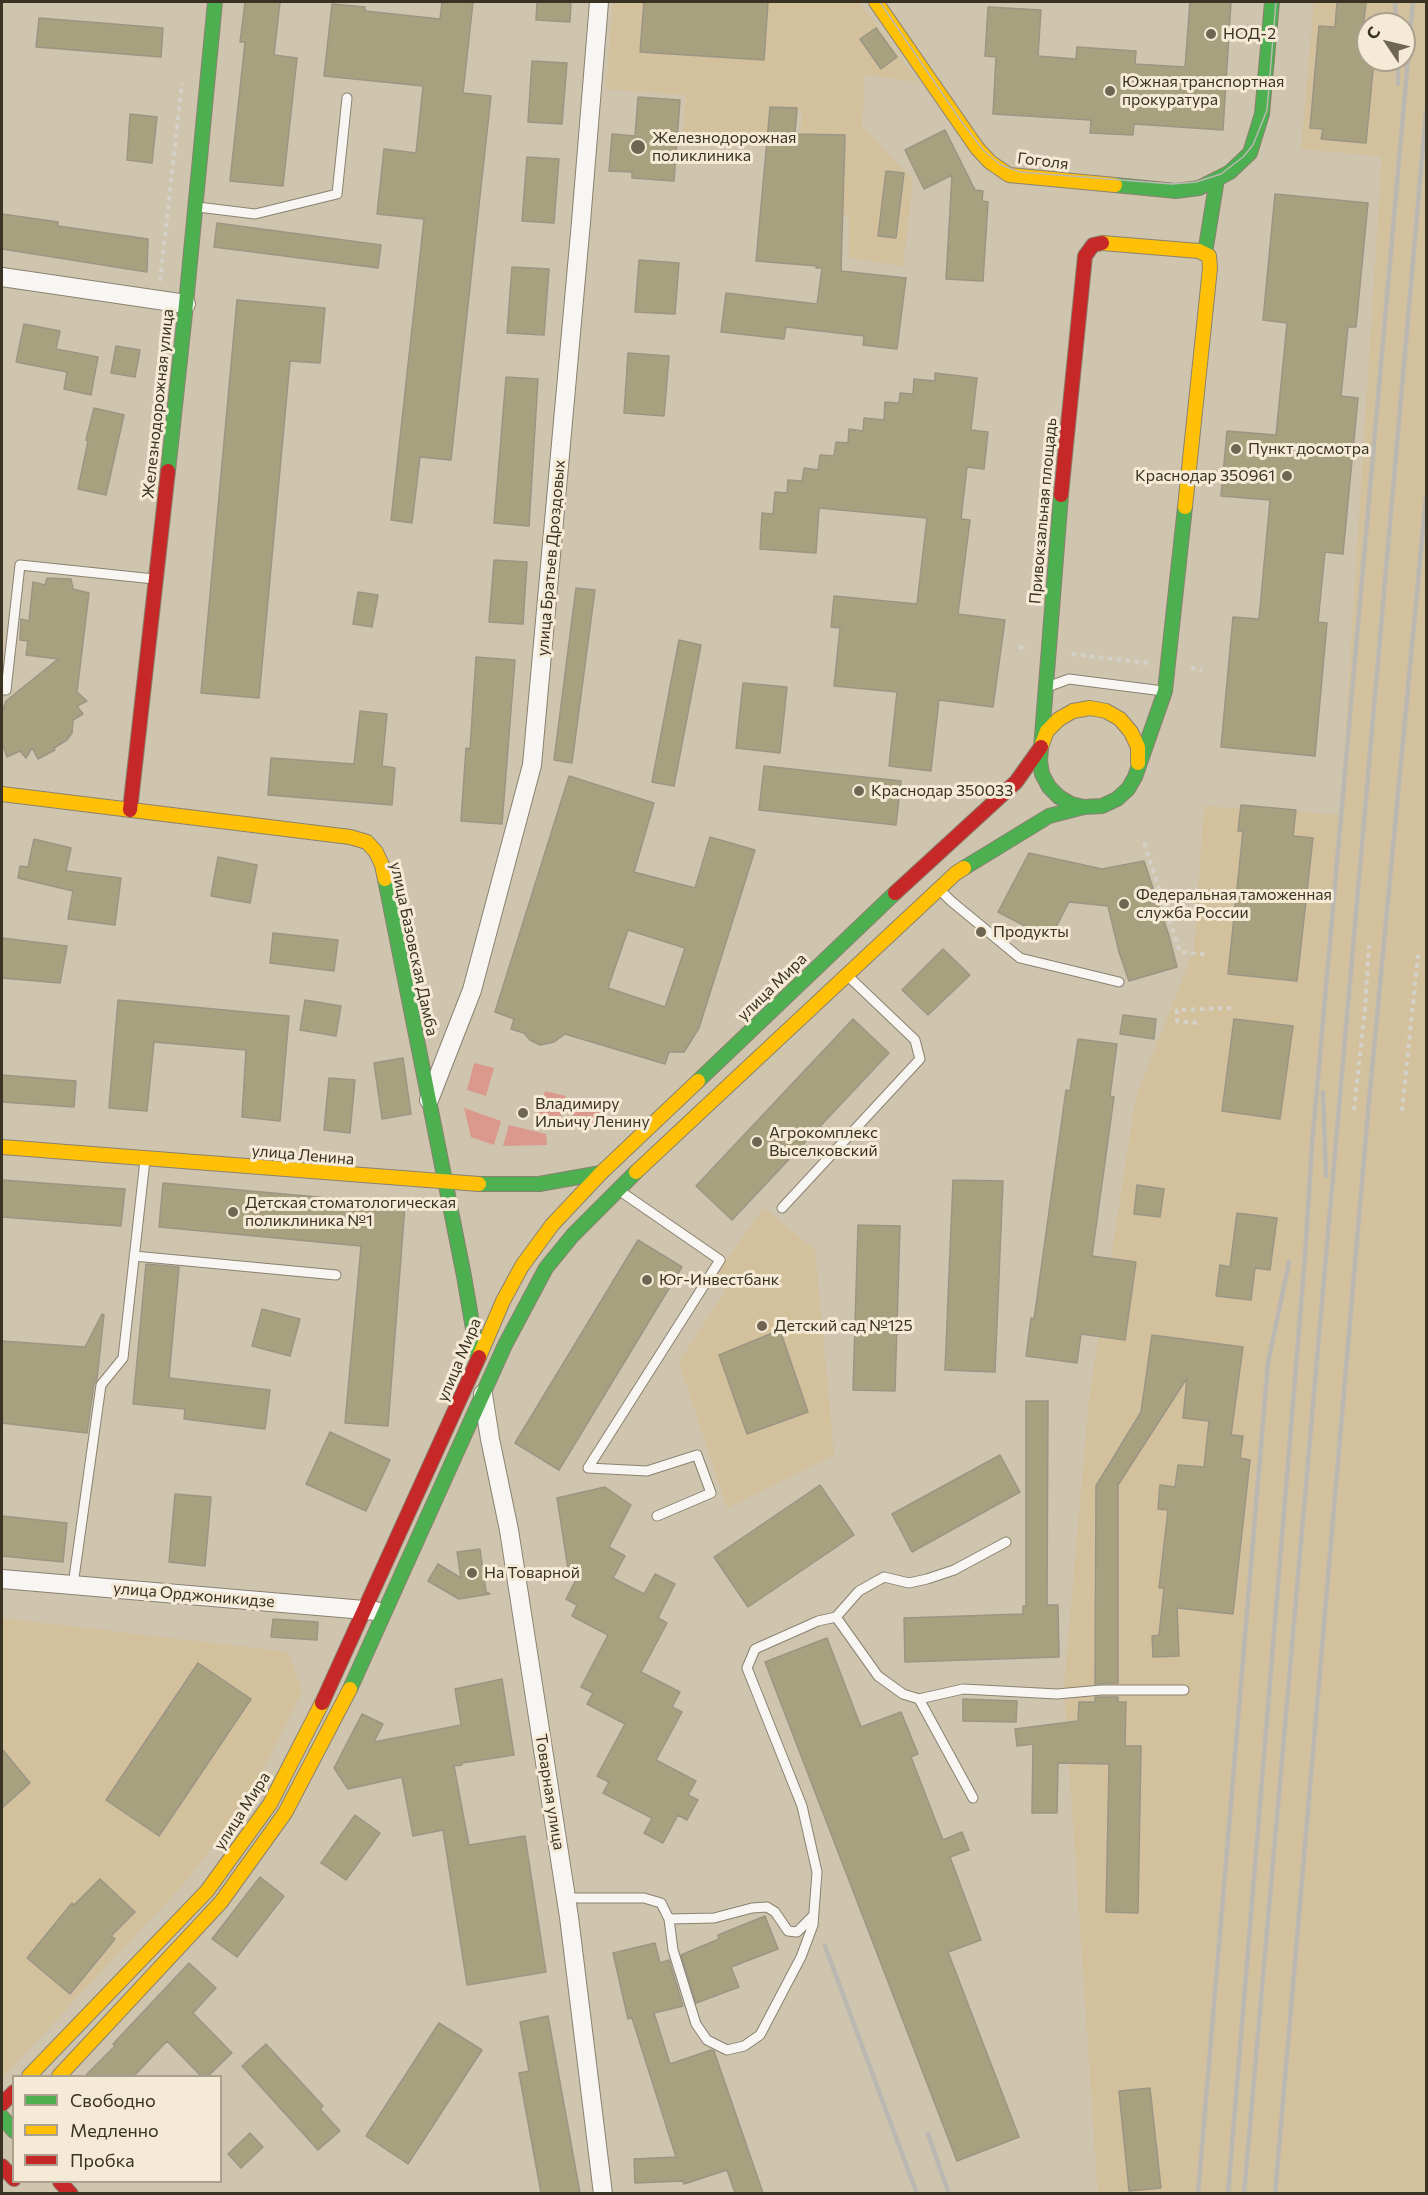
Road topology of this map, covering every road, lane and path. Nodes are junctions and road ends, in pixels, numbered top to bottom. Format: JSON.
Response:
{"nodes":[{"id":1,"x":215,"y":2,"type":"edge"},
{"id":2,"x":599,"y":2,"type":"edge"},
{"id":3,"x":876,"y":2,"type":"edge"},
{"id":4,"x":1272,"y":2,"type":"edge"},
{"id":5,"x":183,"y":72,"type":"dead end"},
{"id":6,"x":347,"y":98,"type":"dead end"},
{"id":7,"x":1217,"y":179,"type":"junction"},
{"id":8,"x":195,"y":206,"type":"junction"},
{"id":9,"x":1205,"y":253,"type":"junction"},
{"id":10,"x":2,"y":277,"type":"edge"},
{"id":11,"x":159,"y":285,"type":"dead end"},
{"id":12,"x":186,"y":303,"type":"junction"},
{"id":13,"x":154,"y":579,"type":"junction"},
{"id":14,"x":1019,"y":647,"type":"dead end"},
{"id":15,"x":1047,"y":651,"type":"junction"},
{"id":16,"x":1169,"y":666,"type":"junction"},
{"id":17,"x":1202,"y":670,"type":"dead end"},
{"id":18,"x":1046,"y":687,"type":"junction"},
{"id":19,"x":2,"y":690,"type":"edge"},
{"id":20,"x":1165,"y":691,"type":"junction"},
{"id":21,"x":1041,"y":747,"type":"junction"},
{"id":22,"x":1138,"y":764,"type":"junction"},
{"id":23,"x":2,"y":794,"type":"edge"},
{"id":24,"x":1084,"y":807,"type":"junction"},
{"id":25,"x":130,"y":810,"type":"junction"},
{"id":26,"x":1144,"y":843,"type":"dead end"},
{"id":27,"x":939,"y":888,"type":"junction"},
{"id":28,"x":1369,"y":945,"type":"dead end"},
{"id":29,"x":1209,"y":955,"type":"dead end"},
{"id":30,"x":1418,"y":955,"type":"dead end"},
{"id":31,"x":846,"y":974,"type":"junction"},
{"id":32,"x":1119,"y":982,"type":"dead end"},
{"id":33,"x":1231,"y":1008,"type":"dead end"},
{"id":34,"x":1197,"y":1023,"type":"dead end"},
{"id":35,"x":429,"y":1100,"type":"junction"},
{"id":36,"x":1354,"y":1110,"type":"dead end"},
{"id":37,"x":1402,"y":1111,"type":"dead end"},
{"id":38,"x":2,"y":1147,"type":"edge"},
{"id":39,"x":145,"y":1159,"type":"junction"},
{"id":40,"x":601,"y":1173,"type":"junction"},
{"id":41,"x":444,"y":1182,"type":"junction"},
{"id":42,"x":618,"y":1189,"type":"junction"},
{"id":43,"x":782,"y":1208,"type":"dead end"},
{"id":44,"x":134,"y":1256,"type":"junction"},
{"id":45,"x":336,"y":1275,"type":"dead end"},
{"id":46,"x":478,"y":1357,"type":"junction"},
{"id":47,"x":483,"y":1394,"type":"junction"},
{"id":48,"x":657,"y":1515,"type":"dead end"},
{"id":49,"x":1006,"y":1542,"type":"dead end"},
{"id":50,"x":2,"y":1580,"type":"edge"},
{"id":51,"x":73,"y":1585,"type":"junction"},
{"id":52,"x":366,"y":1610,"type":"junction"},
{"id":53,"x":385,"y":1612,"type":"junction"},
{"id":54,"x":836,"y":1617,"type":"junction"},
{"id":55,"x":1184,"y":1690,"type":"dead end"},
{"id":56,"x":919,"y":1699,"type":"junction"},
{"id":57,"x":974,"y":1798,"type":"dead end"},
{"id":58,"x":566,"y":1898,"type":"junction"},
{"id":59,"x":813,"y":1916,"type":"junction"},
{"id":60,"x":669,"y":1919,"type":"junction"},
{"id":61,"x":30,"y":2075,"type":"edge"},
{"id":62,"x":60,"y":2075,"type":"edge"},
{"id":63,"x":2,"y":2166,"type":"edge"},
{"id":64,"x":12,"y":2177,"type":"edge"},
{"id":65,"x":603,"y":2193,"type":"edge"}],
"edges":[{"from":1,"to":8,"type":"street","name":"Железнодорожная улица"},
{"from":2,"to":35,"type":"street","name":"улица Братьев Дроздовых"},
{"from":3,"to":7,"type":"street","name":"Гоголя"},
{"from":4,"to":7,"type":"street"},
{"from":5,"to":11,"type":"path"},
{"from":6,"to":8,"type":"lane"},
{"from":7,"to":9,"type":"street"},
{"from":8,"to":12,"type":"street","name":"Железнодорожная улица"},
{"from":9,"to":15,"type":"street","name":"Привокзальная площадь"},
{"from":9,"to":16,"type":"street"},
{"from":10,"to":12,"type":"street"},
{"from":12,"to":13,"type":"street","name":"Железнодорожная улица"},
{"from":13,"to":19,"type":"lane"},
{"from":13,"to":25,"type":"street","name":"Железнодорожная улица"},
{"from":14,"to":15,"type":"path"},
{"from":15,"to":16,"type":"path"},
{"from":15,"to":18,"type":"street","name":"Привокзальная площадь"},
{"from":16,"to":17,"type":"path"},
{"from":16,"to":20,"type":"street"},
{"from":18,"to":20,"type":"lane"},
{"from":18,"to":21,"type":"street","name":"Привокзальная площадь"},
{"from":20,"to":22,"type":"street"},
{"from":21,"to":22,"type":"street"},
{"from":21,"to":24,"type":"street"},
{"from":21,"to":40,"type":"street","name":"улица Мира"},
{"from":22,"to":24,"type":"street"},
{"from":23,"to":25,"type":"street","name":"улица Базовская Дамба"},
{"from":24,"to":27,"type":"street","name":"улица Мира"},
{"from":25,"to":35,"type":"street","name":"улица Базовская Дамба"},
{"from":26,"to":29,"type":"path"},
{"from":27,"to":31,"type":"street","name":"улица Мира"},
{"from":27,"to":32,"type":"lane"},
{"from":28,"to":36,"type":"path"},
{"from":30,"to":37,"type":"path"},
{"from":31,"to":42,"type":"street","name":"улица Мира"},
{"from":31,"to":43,"type":"lane"},
{"from":33,"to":34,"type":"path"},
{"from":35,"to":41,"type":"street","name":"улица Базовская Дамба"},
{"from":38,"to":39,"type":"street","name":"улица Ленина"},
{"from":39,"to":41,"type":"street","name":"улица Ленина"},
{"from":39,"to":44,"type":"lane"},
{"from":40,"to":41,"type":"street","name":"улица Ленина"},
{"from":40,"to":46,"type":"street","name":"улица Мира"},
{"from":41,"to":46,"type":"street","name":"улица Базовская Дамба"},
{"from":42,"to":47,"type":"street","name":"улица Мира"},
{"from":42,"to":48,"type":"lane"},
{"from":44,"to":45,"type":"lane"},
{"from":44,"to":51,"type":"lane"},
{"from":46,"to":47,"type":"street","name":"улица Базовская Дамба"},
{"from":46,"to":52,"type":"street","name":"улица Мира"},
{"from":47,"to":53,"type":"street","name":"улица Мира"},
{"from":47,"to":58,"type":"street","name":"Товарная улица"},
{"from":49,"to":54,"type":"lane"},
{"from":50,"to":51,"type":"street","name":"улица Орджоникидзе"},
{"from":51,"to":52,"type":"street","name":"улица Орджоникидзе"},
{"from":52,"to":53,"type":"street","name":"улица Орджоникидзе"},
{"from":52,"to":61,"type":"street","name":"улица Мира"},
{"from":53,"to":62,"type":"street","name":"улица Мира"},
{"from":54,"to":56,"type":"lane"},
{"from":54,"to":59,"type":"lane"},
{"from":55,"to":56,"type":"lane"},
{"from":56,"to":57,"type":"lane"},
{"from":58,"to":60,"type":"lane"},
{"from":58,"to":65,"type":"street","name":"Товарная улица"},
{"from":59,"to":60,"type":"lane"},
{"from":59,"to":60,"type":"lane"},
{"from":63,"to":64,"type":"street"}]}
